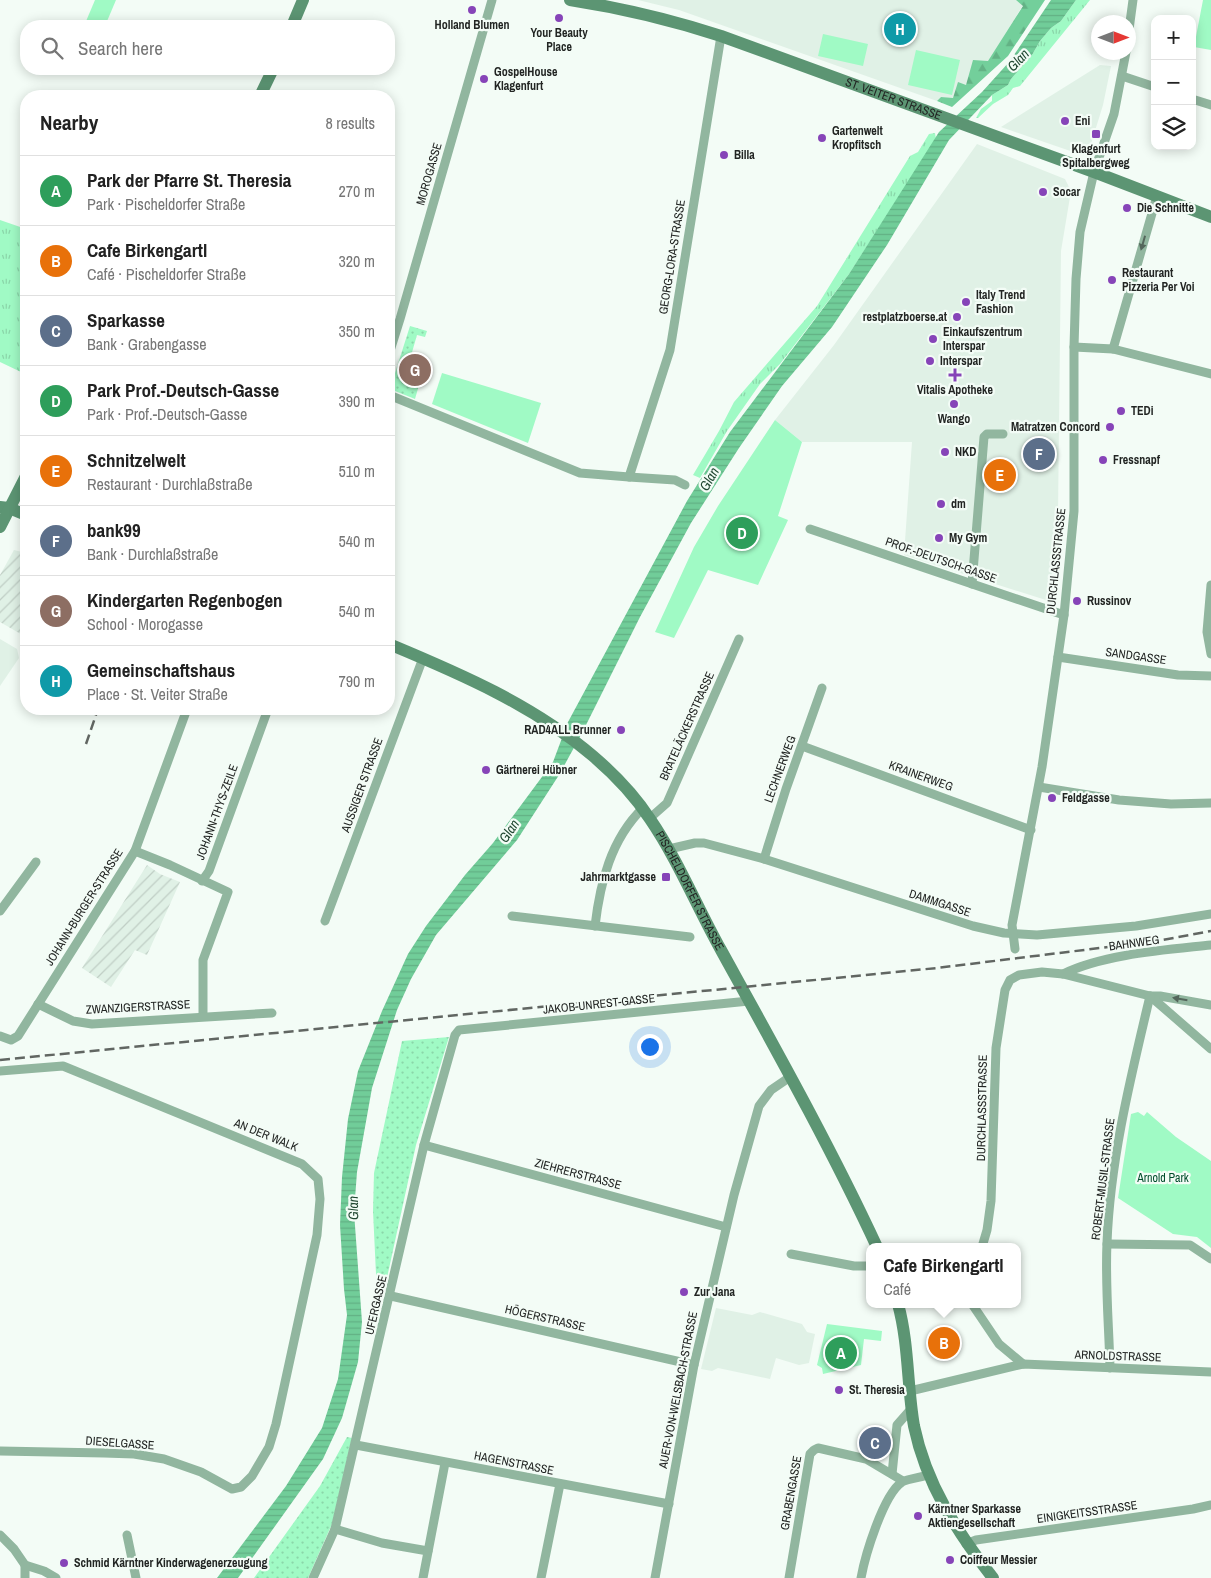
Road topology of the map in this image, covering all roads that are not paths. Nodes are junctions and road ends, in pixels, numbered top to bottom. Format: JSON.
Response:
{"nodes":[{"id":1,"x":302,"y":0,"type":"edge"},
{"id":2,"x":492,"y":0,"type":"edge"},
{"id":3,"x":570,"y":0,"type":"edge"},
{"id":4,"x":1133,"y":0,"type":"edge"},
{"id":5,"x":1131,"y":15,"type":"edge"},
{"id":6,"x":294,"y":20,"type":"edge"},
{"id":7,"x":721,"y":36,"type":"junction"},
{"id":8,"x":1125,"y":60,"type":"edge"},
{"id":9,"x":270,"y":75,"type":"edge"},
{"id":10,"x":1122,"y":76,"type":"junction"},
{"id":11,"x":1151,"y":86,"type":"edge"},
{"id":12,"x":263,"y":90,"type":"edge"},
{"id":13,"x":1196,"y":100,"type":"edge"},
{"id":14,"x":1211,"y":105,"type":"edge"},
{"id":15,"x":1094,"y":172,"type":"junction"},
{"id":16,"x":1157,"y":196,"type":"junction"},
{"id":17,"x":1211,"y":217,"type":"edge"},
{"id":18,"x":395,"y":335,"type":"edge"},
{"id":19,"x":1074,"y":347,"type":"junction"},
{"id":20,"x":1113,"y":349,"type":"junction"},
{"id":21,"x":1211,"y":374,"type":"edge"},
{"id":22,"x":395,"y":397,"type":"edge"},
{"id":23,"x":1003,"y":434,"type":"dead end"},
{"id":24,"x":629,"y":477,"type":"junction"},
{"id":25,"x":20,"y":484,"type":"edge"},
{"id":26,"x":684,"y":485,"type":"dead end"},
{"id":27,"x":3,"y":505,"type":"edge"},
{"id":28,"x":20,"y":512,"type":"edge"},
{"id":29,"x":0,"y":527,"type":"edge"},
{"id":30,"x":810,"y":529,"type":"dead end"},
{"id":31,"x":972,"y":584,"type":"junction"},
{"id":32,"x":1211,"y":587,"type":"edge"},
{"id":33,"x":1064,"y":615,"type":"junction"},
{"id":34,"x":739,"y":639,"type":"dead end"},
{"id":35,"x":395,"y":647,"type":"edge"},
{"id":36,"x":1211,"y":654,"type":"edge"},
{"id":37,"x":1058,"y":657,"type":"junction"},
{"id":38,"x":422,"y":658,"type":"junction"},
{"id":39,"x":1211,"y":676,"type":"edge"},
{"id":40,"x":822,"y":688,"type":"dead end"},
{"id":41,"x":185,"y":715,"type":"edge"},
{"id":42,"x":266,"y":715,"type":"edge"},
{"id":43,"x":802,"y":746,"type":"junction"},
{"id":44,"x":1038,"y":787,"type":"junction"},
{"id":45,"x":1211,"y":803,"type":"edge"},
{"id":46,"x":646,"y":813,"type":"junction"},
{"id":47,"x":1031,"y":830,"type":"junction"},
{"id":48,"x":669,"y":849,"type":"junction"},
{"id":49,"x":134,"y":851,"type":"junction"},
{"id":50,"x":764,"y":859,"type":"junction"},
{"id":51,"x":36,"y":862,"type":"dead end"},
{"id":52,"x":202,"y":881,"type":"junction"},
{"id":53,"x":0,"y":910,"type":"edge"},
{"id":54,"x":1211,"y":914,"type":"edge"},
{"id":55,"x":512,"y":916,"type":"dead end"},
{"id":56,"x":325,"y":921,"type":"dead end"},
{"id":57,"x":595,"y":926,"type":"junction"},
{"id":58,"x":1012,"y":934,"type":"junction"},
{"id":59,"x":690,"y":937,"type":"dead end"},
{"id":60,"x":1211,"y":945,"type":"edge"},
{"id":61,"x":1016,"y":949,"type":"dead end"},
{"id":62,"x":1063,"y":974,"type":"junction"},
{"id":63,"x":1150,"y":996,"type":"junction"},
{"id":64,"x":749,"y":1001,"type":"junction"},
{"id":65,"x":38,"y":1004,"type":"junction"},
{"id":66,"x":1211,"y":1005,"type":"edge"},
{"id":67,"x":272,"y":1013,"type":"dead end"},
{"id":68,"x":203,"y":1016,"type":"junction"},
{"id":69,"x":455,"y":1035,"type":"joint"},
{"id":70,"x":0,"y":1036,"type":"edge"},
{"id":71,"x":1211,"y":1049,"type":"edge"},
{"id":72,"x":0,"y":1071,"type":"edge"},
{"id":73,"x":790,"y":1076,"type":"junction"},
{"id":74,"x":424,"y":1145,"type":"junction"},
{"id":75,"x":726,"y":1227,"type":"junction"},
{"id":76,"x":875,"y":1243,"type":"edge"},
{"id":77,"x":983,"y":1243,"type":"edge"},
{"id":78,"x":1107,"y":1244,"type":"junction"},
{"id":79,"x":791,"y":1254,"type":"dead end"},
{"id":80,"x":1211,"y":1259,"type":"edge"},
{"id":81,"x":866,"y":1266,"type":"edge"},
{"id":82,"x":391,"y":1296,"type":"junction"},
{"id":83,"x":899,"y":1308,"type":"edge"},
{"id":84,"x":975,"y":1308,"type":"edge"},
{"id":85,"x":1023,"y":1364,"type":"junction"},
{"id":86,"x":694,"y":1365,"type":"junction"},
{"id":87,"x":1110,"y":1368,"type":"junction"},
{"id":88,"x":1211,"y":1372,"type":"edge"},
{"id":89,"x":910,"y":1392,"type":"junction"},
{"id":90,"x":912,"y":1408,"type":"junction"},
{"id":91,"x":356,"y":1445,"type":"junction"},
{"id":92,"x":0,"y":1451,"type":"edge"},
{"id":93,"x":445,"y":1463,"type":"junction"},
{"id":94,"x":892,"y":1474,"type":"junction"},
{"id":95,"x":928,"y":1475,"type":"junction"},
{"id":96,"x":903,"y":1481,"type":"junction"},
{"id":97,"x":560,"y":1484,"type":"junction"},
{"id":98,"x":232,"y":1489,"type":"joint"},
{"id":99,"x":669,"y":1504,"type":"junction"},
{"id":100,"x":1211,"y":1505,"type":"edge"},
{"id":101,"x":336,"y":1529,"type":"junction"},
{"id":102,"x":0,"y":1535,"type":"edge"},
{"id":103,"x":127,"y":1535,"type":"dead end"},
{"id":104,"x":966,"y":1544,"type":"junction"},
{"id":105,"x":428,"y":1551,"type":"junction"},
{"id":106,"x":24,"y":1565,"type":"junction"},
{"id":107,"x":25,"y":1578,"type":"edge"},
{"id":108,"x":56,"y":1578,"type":"edge"},
{"id":109,"x":136,"y":1578,"type":"edge"},
{"id":110,"x":313,"y":1578,"type":"edge"},
{"id":111,"x":423,"y":1578,"type":"edge"},
{"id":112,"x":541,"y":1578,"type":"edge"},
{"id":113,"x":655,"y":1578,"type":"edge"},
{"id":114,"x":789,"y":1578,"type":"edge"},
{"id":115,"x":861,"y":1578,"type":"edge"},
{"id":116,"x":993,"y":1578,"type":"edge"}],
"edges":[{"from":1,"to":6,"type":"main road"},
{"from":2,"to":18,"type":"street","name":"MOROGASSE"},
{"from":3,"to":7,"type":"main road","name":"ST. VEITER STRASSE"},
{"from":4,"to":5,"type":"street"},
{"from":7,"to":15,"type":"main road","name":"ST. VEITER STRASSE"},
{"from":7,"to":24,"type":"street","name":"GEORG-LORA-STRASSE"},
{"from":8,"to":10,"type":"street","name":"DURCHLASSSTRASSE"},
{"from":9,"to":12,"type":"main road"},
{"from":10,"to":11,"type":"street"},
{"from":10,"to":15,"type":"street","name":"DURCHLASSSTRASSE"},
{"from":13,"to":14,"type":"street"},
{"from":15,"to":16,"type":"main road","name":"ST. VEITER STRASSE"},
{"from":15,"to":19,"type":"street","name":"DURCHLASSSTRASSE"},
{"from":16,"to":17,"type":"main road","name":"ST. VEITER STRASSE"},
{"from":16,"to":20,"type":"street","one_way":true},
{"from":19,"to":20,"type":"street"},
{"from":19,"to":33,"type":"street","name":"DURCHLASSSTRASSE"},
{"from":20,"to":21,"type":"street"},
{"from":22,"to":24,"type":"street"},
{"from":23,"to":31,"type":"street"},
{"from":24,"to":26,"type":"street"},
{"from":25,"to":27,"type":"main road"},
{"from":27,"to":28,"type":"main road"},
{"from":27,"to":29,"type":"main road"},
{"from":30,"to":31,"type":"street","name":"PROF.-DEUTSCH-GASSE"},
{"from":31,"to":33,"type":"street","name":"PROF.-DEUTSCH-GASSE"},
{"from":32,"to":36,"type":"street"},
{"from":33,"to":37,"type":"street","name":"DURCHLASSSTRASSE"},
{"from":34,"to":46,"type":"street","name":"BRATELÄCKERSTRASSE"},
{"from":35,"to":38,"type":"main road","name":"PISCHELDORFER STRASSE"},
{"from":37,"to":39,"type":"street","name":"SANDGASSE"},
{"from":37,"to":44,"type":"street","name":"DURCHLASSSTRASSE"},
{"from":38,"to":46,"type":"main road","name":"PISCHELDORFER STRASSE"},
{"from":38,"to":56,"type":"street","name":"AUSSIGER STRASSE"},
{"from":40,"to":43,"type":"street","name":"LECHNERWEG"},
{"from":41,"to":49,"type":"street","name":"JOHANN-BURGER-STRASSE"},
{"from":42,"to":52,"type":"street","name":"JOHANN-THYS-ZEILE"},
{"from":43,"to":47,"type":"street","name":"KRAINERWEG"},
{"from":43,"to":50,"type":"street","name":"LECHNERWEG"},
{"from":44,"to":45,"type":"street"},
{"from":44,"to":47,"type":"street","name":"DURCHLASSSTRASSE"},
{"from":46,"to":48,"type":"main road","name":"PISCHELDORFER STRASSE"},
{"from":46,"to":57,"type":"street"},
{"from":47,"to":58,"type":"street","name":"DURCHLASSSTRASSE"},
{"from":48,"to":50,"type":"street","name":"DAMMGASSE"},
{"from":48,"to":64,"type":"main road","name":"PISCHELDORFER STRASSE"},
{"from":49,"to":52,"type":"street","name":"JOHANN-THYS-ZEILE"},
{"from":49,"to":65,"type":"street","name":"JOHANN-BURGER-STRASSE"},
{"from":50,"to":58,"type":"street","name":"DAMMGASSE"},
{"from":51,"to":53,"type":"street"},
{"from":52,"to":68,"type":"street"},
{"from":54,"to":58,"type":"street","name":"DAMMGASSE"},
{"from":55,"to":57,"type":"street"},
{"from":57,"to":59,"type":"street"},
{"from":58,"to":61,"type":"street","name":"DURCHLASSSTRASSE"},
{"from":60,"to":62,"type":"street","name":"BAHNWEG"},
{"from":62,"to":63,"type":"street"},
{"from":62,"to":77,"type":"street","name":"DURCHLASSSTRASSE"},
{"from":66,"to":63,"type":"street","one_way":true},
{"from":63,"to":71,"type":"street"},
{"from":63,"to":78,"type":"street","name":"ROBERT-MUSIL-STRASSE"},
{"from":64,"to":69,"type":"street","name":"JAKOB-UNREST-GASSE"},
{"from":64,"to":73,"type":"main road","name":"PISCHELDORFER STRASSE"},
{"from":65,"to":68,"type":"street","name":"ZWANZIGERSTRASSE"},
{"from":65,"to":70,"type":"street"},
{"from":67,"to":68,"type":"street","name":"ZWANZIGERSTRASSE"},
{"from":69,"to":74,"type":"street","name":"UFERGASSE"},
{"from":72,"to":98,"type":"street","name":"AN DER WALK"},
{"from":73,"to":75,"type":"street","name":"AUER-VON-WELSBACH-STRASSE"},
{"from":73,"to":76,"type":"main road","name":"PISCHELDORFER STRASSE"},
{"from":74,"to":75,"type":"street","name":"ZIEHRERSTRASSE"},
{"from":74,"to":82,"type":"street","name":"UFERGASSE"},
{"from":75,"to":86,"type":"street","name":"AUER-VON-WELSBACH-STRASSE"},
{"from":78,"to":80,"type":"street"},
{"from":78,"to":87,"type":"street","name":"ROBERT-MUSIL-STRASSE"},
{"from":79,"to":81,"type":"street"},
{"from":82,"to":86,"type":"street","name":"HÖGERSTRASSE"},
{"from":82,"to":91,"type":"street","name":"UFERGASSE"},
{"from":83,"to":89,"type":"main road"},
{"from":84,"to":85,"type":"street"},
{"from":85,"to":87,"type":"street","name":"ARNOLDSTRASSE"},
{"from":85,"to":89,"type":"street","name":"ARNOLDSTRASSE"},
{"from":86,"to":99,"type":"street","name":"AUER-VON-WELSBACH-STRASSE"},
{"from":87,"to":88,"type":"street","name":"ARNOLDSTRASSE"},
{"from":89,"to":90,"type":"main road"},
{"from":90,"to":94,"type":"street"},
{"from":90,"to":95,"type":"main road"},
{"from":91,"to":93,"type":"street","name":"HAGENSTRASSE"},
{"from":91,"to":101,"type":"street","name":"UFERGASSE"},
{"from":92,"to":98,"type":"street","name":"DIESELGASSE"},
{"from":93,"to":97,"type":"street","name":"HAGENSTRASSE"},
{"from":93,"to":105,"type":"street"},
{"from":94,"to":96,"type":"street","name":"GRABENGASSE"},
{"from":94,"to":114,"type":"street","name":"GRABENGASSE"},
{"from":95,"to":96,"type":"street"},
{"from":95,"to":104,"type":"main road"},
{"from":96,"to":115,"type":"street"},
{"from":97,"to":99,"type":"street","name":"HAGENSTRASSE"},
{"from":97,"to":112,"type":"street"},
{"from":99,"to":113,"type":"street","name":"AUER-VON-WELSBACH-STRASSE"},
{"from":100,"to":104,"type":"street","name":"EINIGKEITSSTRASSE"},
{"from":101,"to":105,"type":"street"},
{"from":101,"to":110,"type":"street","name":"UFERGASSE"},
{"from":102,"to":106,"type":"street"},
{"from":103,"to":109,"type":"street"},
{"from":104,"to":116,"type":"main road"},
{"from":105,"to":111,"type":"street"},
{"from":106,"to":107,"type":"street"},
{"from":106,"to":108,"type":"street"}]}
